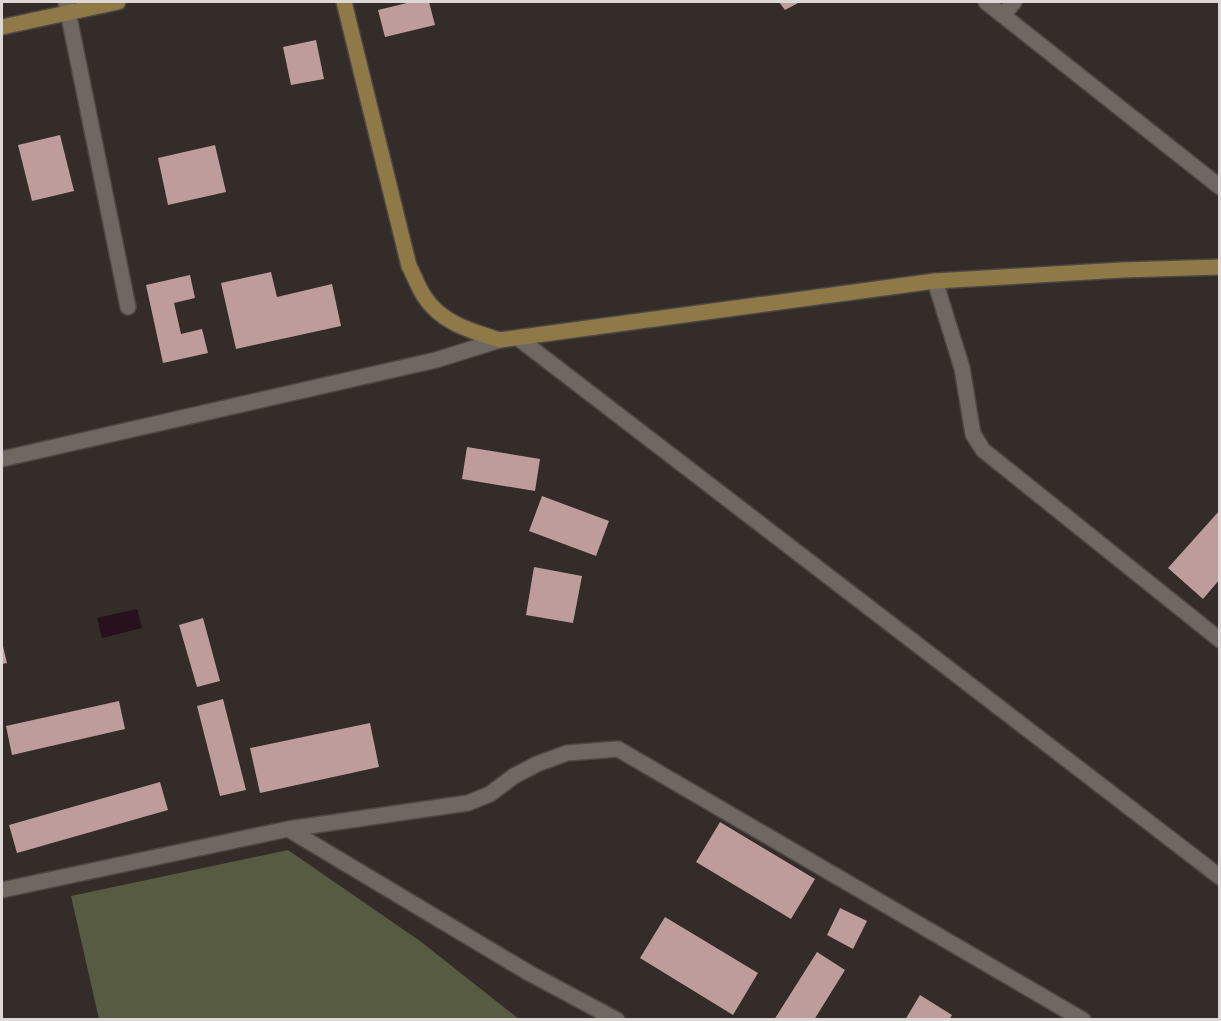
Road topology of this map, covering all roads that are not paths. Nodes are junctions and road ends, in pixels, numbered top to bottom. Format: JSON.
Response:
{"nodes":[{"id":1,"x":118,"y":2,"type":"edge"},
{"id":2,"x":344,"y":2,"type":"edge"},
{"id":3,"x":986,"y":2,"type":"edge"},
{"id":4,"x":1014,"y":2,"type":"edge"},
{"id":5,"x":67,"y":7,"type":"edge"},
{"id":6,"x":1003,"y":15,"type":"junction"},
{"id":7,"x":2,"y":27,"type":"edge"},
{"id":8,"x":1220,"y":187,"type":"edge"},
{"id":9,"x":1220,"y":267,"type":"edge"},
{"id":10,"x":935,"y":282,"type":"junction"},
{"id":11,"x":128,"y":307,"type":"dead end"},
{"id":12,"x":518,"y":338,"type":"junction"},
{"id":13,"x":500,"y":340,"type":"junction"},
{"id":14,"x":2,"y":459,"type":"edge"},
{"id":15,"x":1220,"y":640,"type":"edge"},
{"id":16,"x":288,"y":829,"type":"junction"},
{"id":17,"x":1220,"y":877,"type":"edge"},
{"id":18,"x":2,"y":890,"type":"edge"},
{"id":19,"x":617,"y":1020,"type":"edge"},
{"id":20,"x":1083,"y":1020,"type":"edge"}],
"edges":[{"from":1,"to":5,"type":"main road"},
{"from":2,"to":13,"type":"main road"},
{"from":3,"to":6,"type":"street"},
{"from":4,"to":6,"type":"street"},
{"from":5,"to":7,"type":"main road"},
{"from":5,"to":11,"type":"street"},
{"from":6,"to":8,"type":"street"},
{"from":9,"to":10,"type":"main road"},
{"from":10,"to":12,"type":"main road"},
{"from":10,"to":15,"type":"street"},
{"from":12,"to":13,"type":"main road"},
{"from":12,"to":17,"type":"street"},
{"from":13,"to":14,"type":"street"},
{"from":16,"to":18,"type":"street"},
{"from":16,"to":19,"type":"street"},
{"from":16,"to":20,"type":"street"}]}
